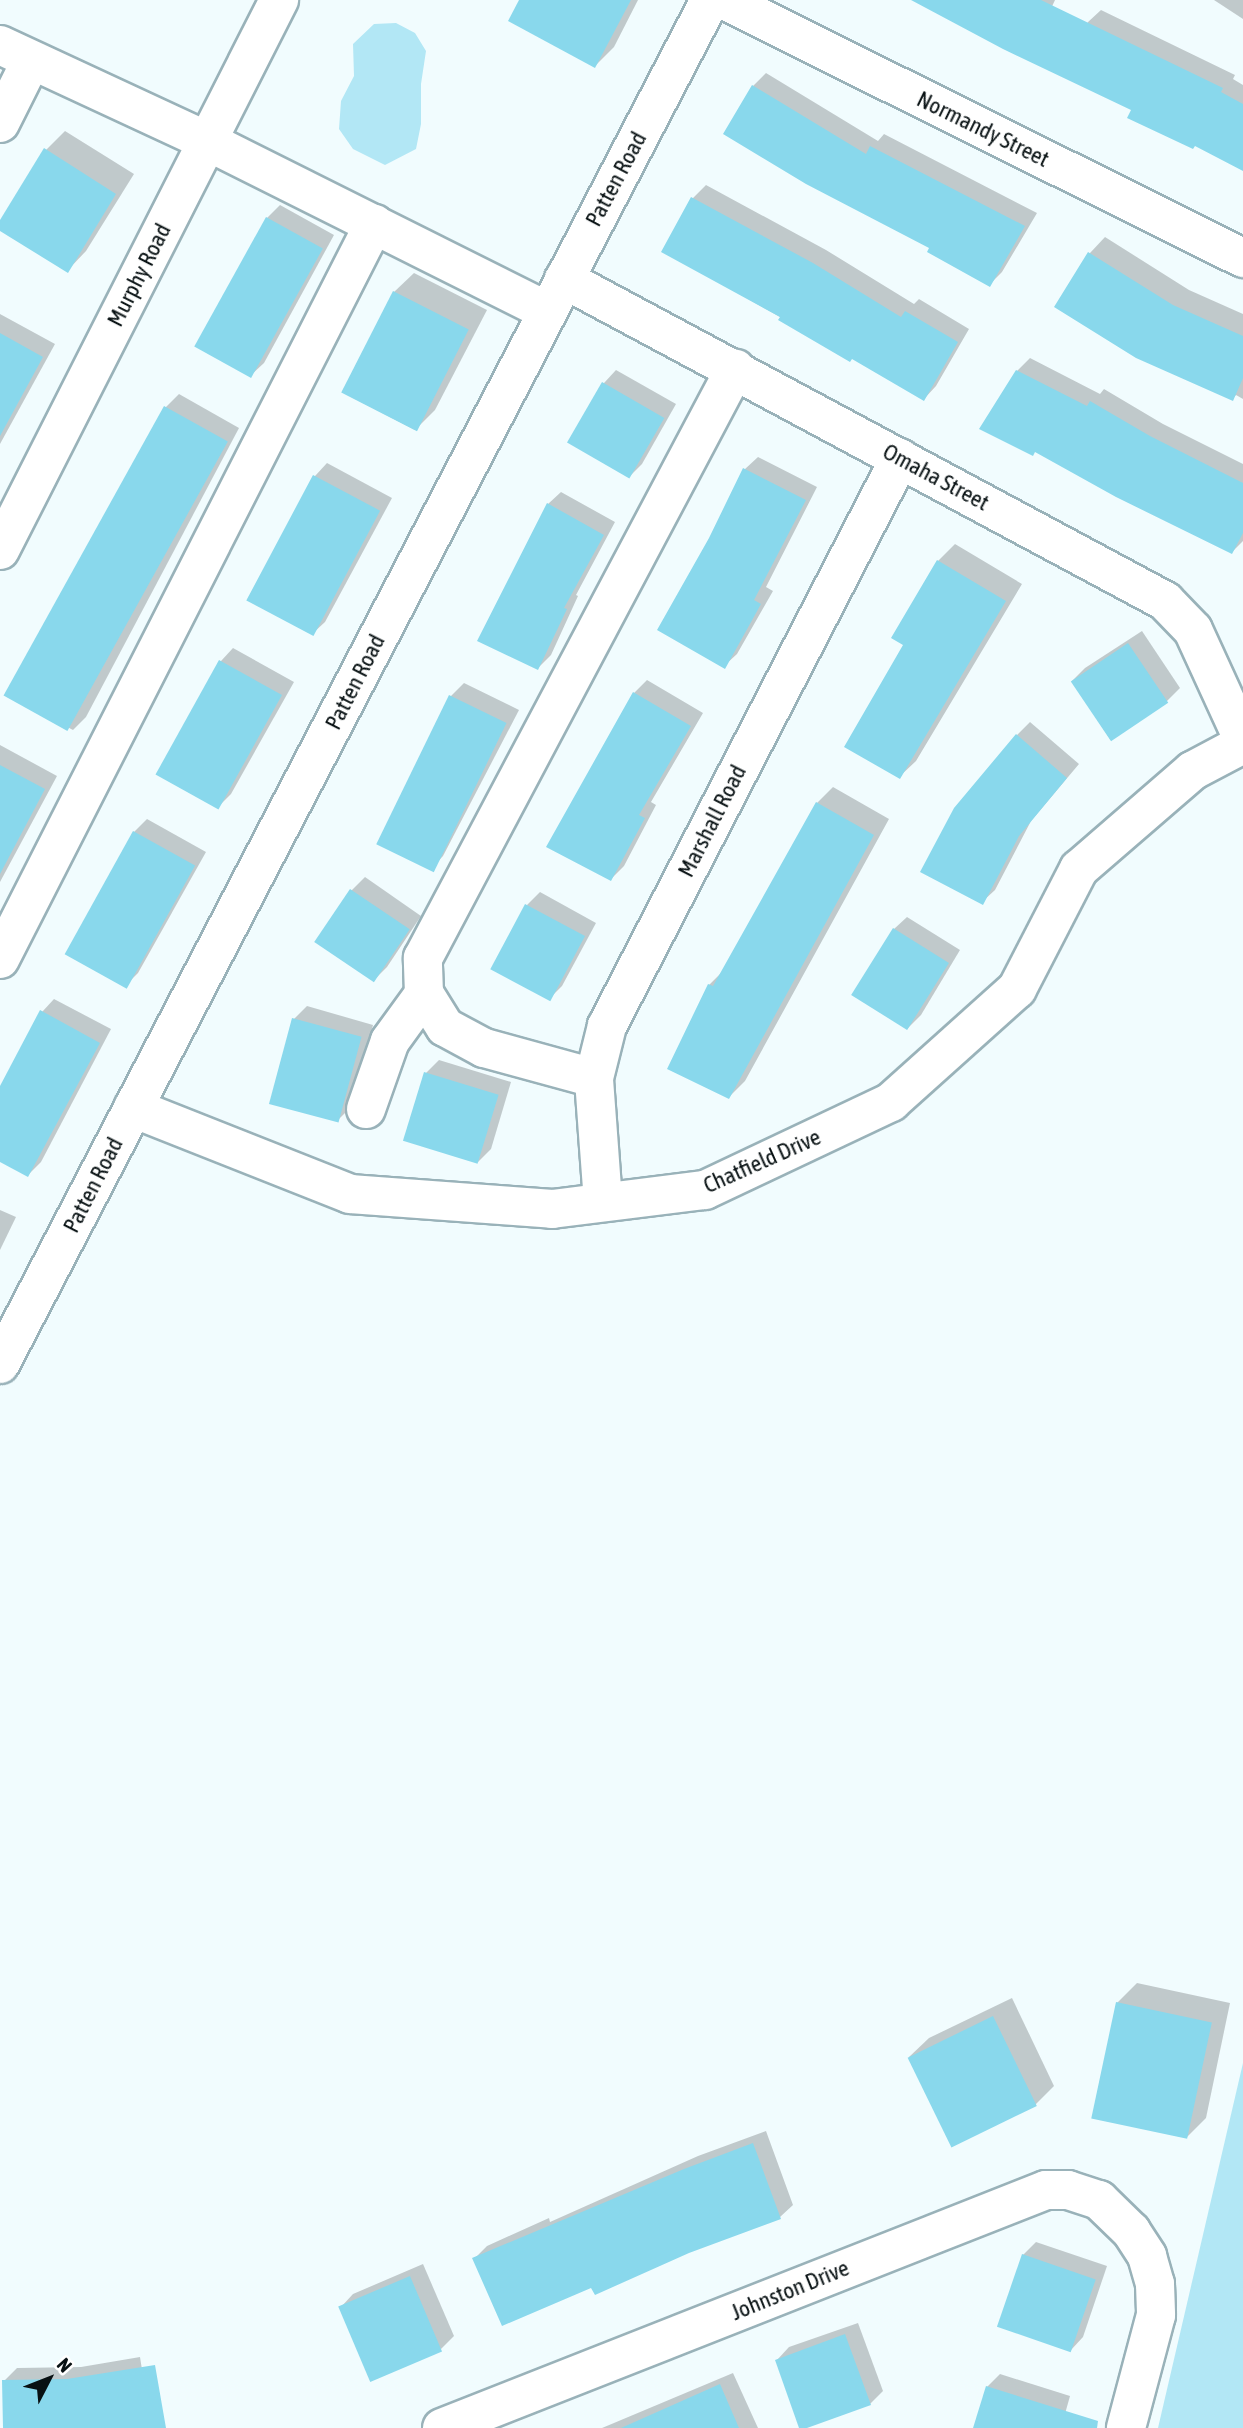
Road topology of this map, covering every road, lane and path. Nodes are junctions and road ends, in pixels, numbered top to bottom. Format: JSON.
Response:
{"nodes":[{"id":1,"x":279,"y":0,"type":"edge"},
{"id":2,"x":710,"y":0,"type":"edge"},
{"id":3,"x":724,"y":0,"type":"edge"},
{"id":4,"x":16,"y":53,"type":"edge"},
{"id":5,"x":0,"y":123,"type":"edge"},
{"id":6,"x":207,"y":141,"type":"junction"},
{"id":7,"x":374,"y":224,"type":"junction"},
{"id":8,"x":1243,"y":258,"type":"edge"},
{"id":9,"x":556,"y":295,"type":"junction"},
{"id":10,"x":735,"y":369,"type":"junction"},
{"id":11,"x":900,"y":458,"type":"junction"},
{"id":12,"x":0,"y":550,"type":"edge"},
{"id":13,"x":1243,"y":741,"type":"edge"},
{"id":14,"x":0,"y":959,"type":"edge"},
{"id":15,"x":424,"y":994,"type":"junction"},
{"id":16,"x":594,"y":1078,"type":"junction"},
{"id":17,"x":133,"y":1108,"type":"junction"},
{"id":18,"x":366,"y":1109,"type":"dead end"},
{"id":19,"x":603,"y":1202,"type":"junction"},
{"id":20,"x":0,"y":1364,"type":"edge"},
{"id":21,"x":442,"y":2428,"type":"edge"},
{"id":22,"x":1126,"y":2428,"type":"edge"}],
"edges":[{"from":1,"to":6,"type":"street","name":"Murphy Road"},
{"from":2,"to":9,"type":"street","name":"Patten Road"},
{"from":3,"to":8,"type":"street","name":"Normandy Street"},
{"from":4,"to":5,"type":"street"},
{"from":4,"to":6,"type":"street","name":"Omaha Street"},
{"from":6,"to":7,"type":"street","name":"Omaha Street"},
{"from":6,"to":12,"type":"street","name":"Murphy Road"},
{"from":7,"to":9,"type":"street","name":"Omaha Street"},
{"from":7,"to":14,"type":"street"},
{"from":9,"to":10,"type":"street","name":"Omaha Street"},
{"from":9,"to":17,"type":"street","name":"Patten Road"},
{"from":10,"to":11,"type":"street","name":"Omaha Street"},
{"from":10,"to":15,"type":"street"},
{"from":11,"to":13,"type":"street","name":"Omaha Street"},
{"from":11,"to":16,"type":"street","name":"Marshall Road"},
{"from":13,"to":19,"type":"street","name":"Chatfield Drive"},
{"from":15,"to":16,"type":"street"},
{"from":15,"to":18,"type":"street"},
{"from":16,"to":19,"type":"street","name":"Marshall Road"},
{"from":17,"to":19,"type":"street","name":"Chatfield Drive"},
{"from":17,"to":20,"type":"street","name":"Patten Road"},
{"from":21,"to":22,"type":"street","name":"Johnston Drive"}]}
